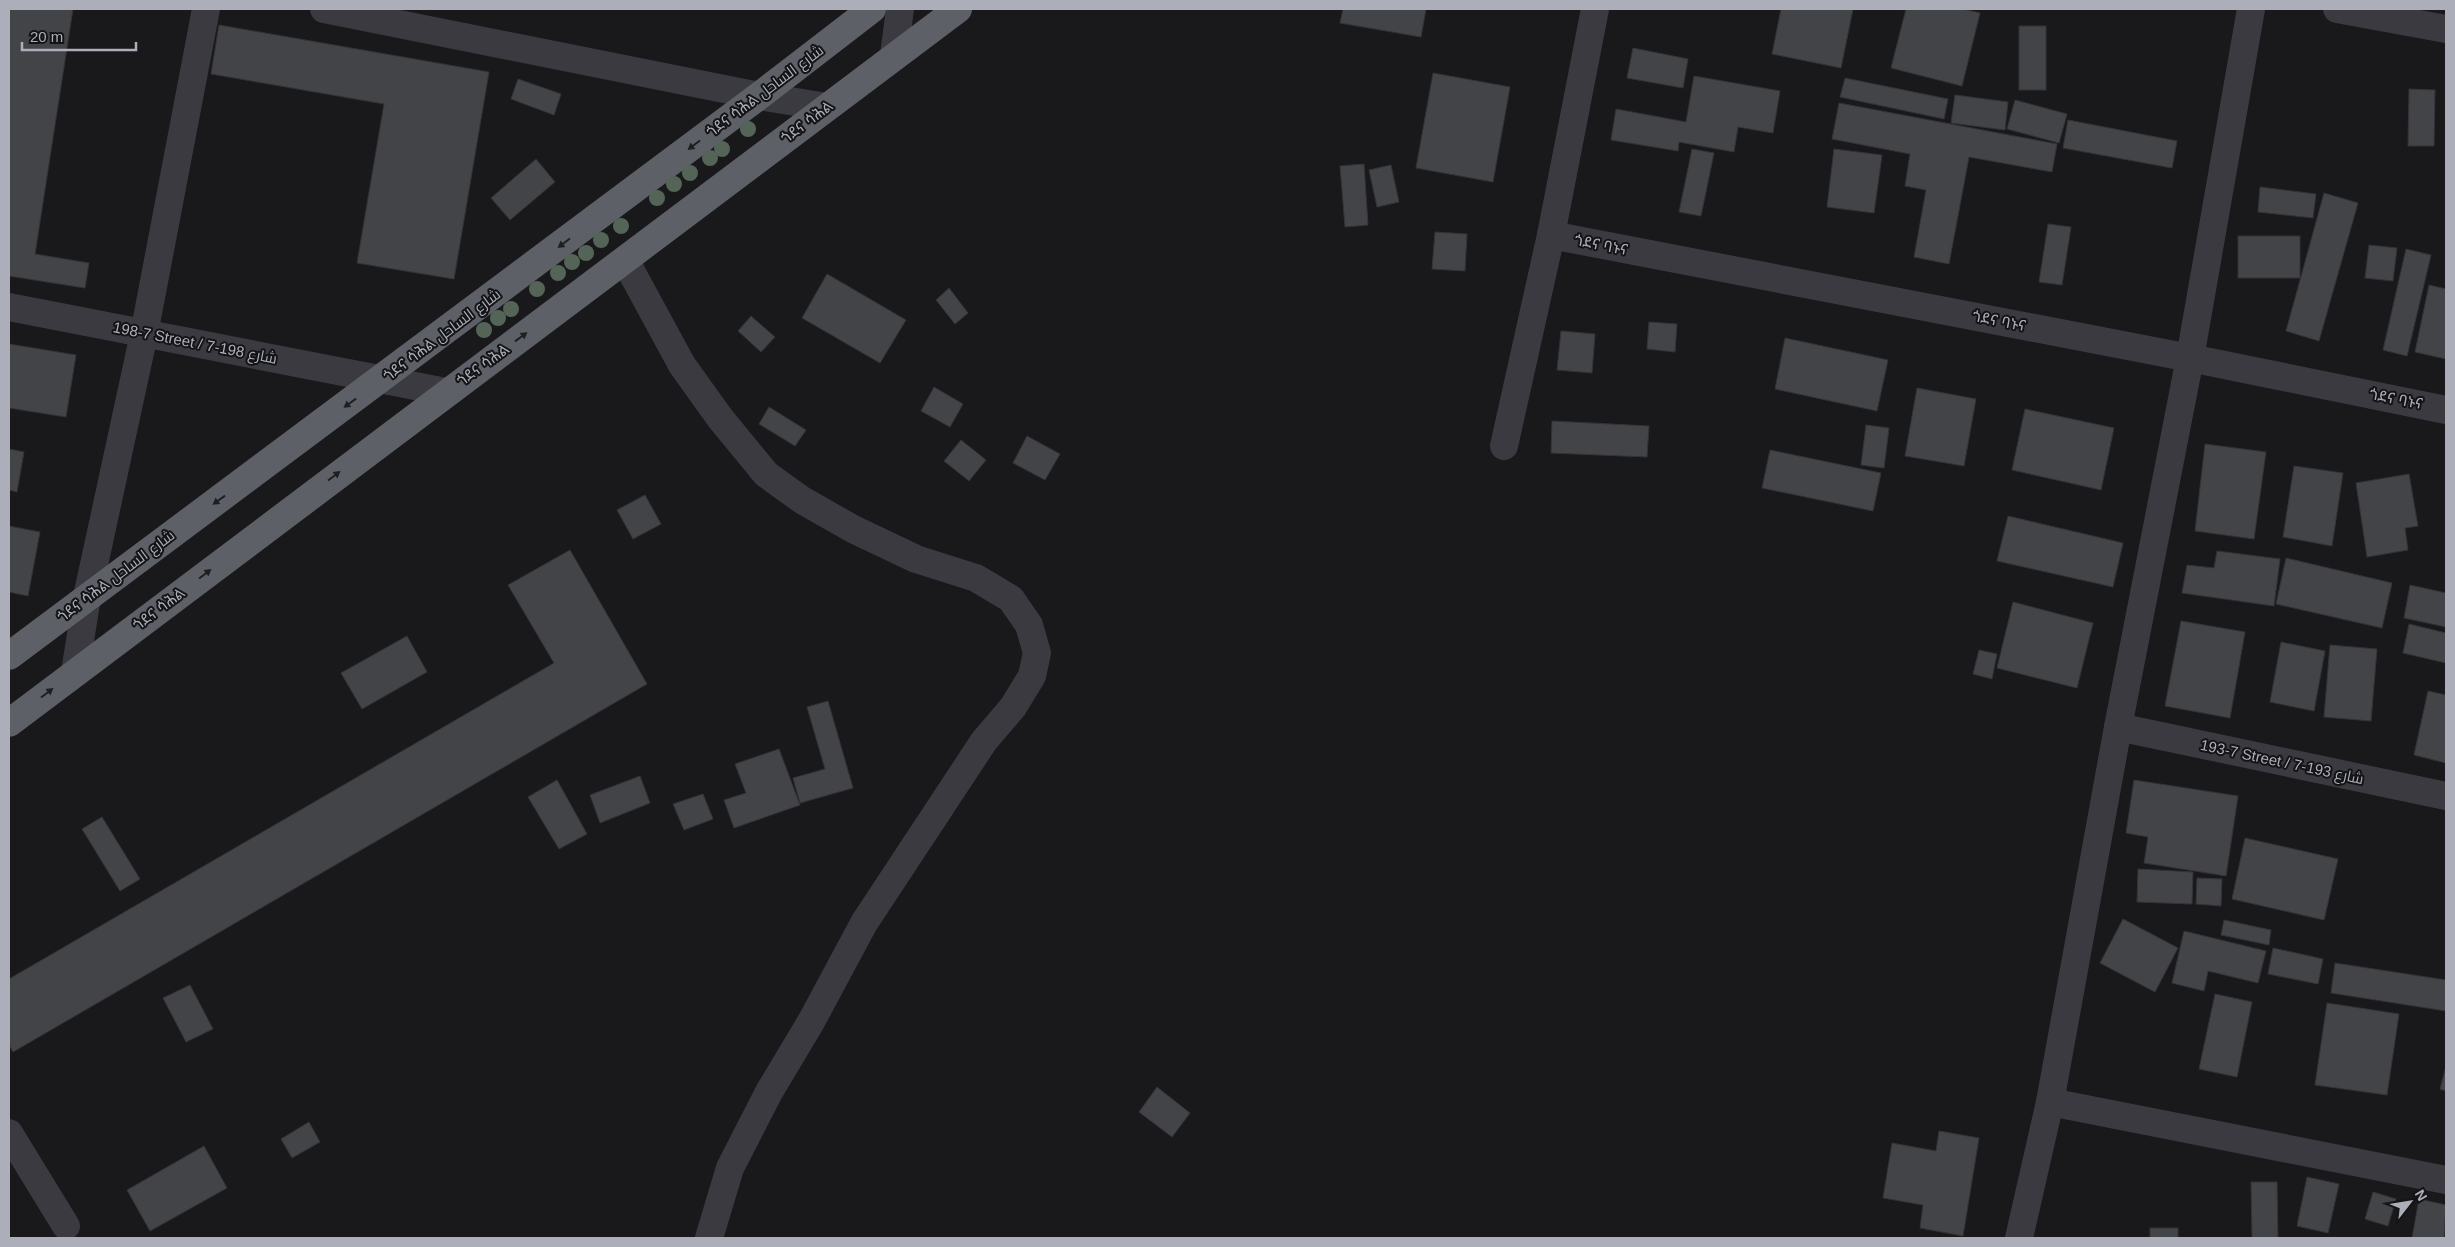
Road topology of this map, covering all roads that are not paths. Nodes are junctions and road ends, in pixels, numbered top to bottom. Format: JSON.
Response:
{"nodes":[{"id":1,"x":206,"y":9,"type":"edge"},
{"id":2,"x":324,"y":9,"type":"edge"},
{"id":3,"x":872,"y":9,"type":"edge"},
{"id":4,"x":900,"y":9,"type":"edge"},
{"id":5,"x":958,"y":9,"type":"edge"},
{"id":6,"x":1595,"y":9,"type":"edge"},
{"id":7,"x":2250,"y":9,"type":"edge"},
{"id":8,"x":2337,"y":9,"type":"edge"},
{"id":9,"x":2446,"y":29,"type":"edge"},
{"id":10,"x":894,"y":55,"type":"junction"},
{"id":11,"x":760,"y":96,"type":"junction"},
{"id":12,"x":826,"y":107,"type":"junction"},
{"id":13,"x":1551,"y":235,"type":"junction"},
{"id":14,"x":625,"y":260,"type":"junction"},
{"id":15,"x":9,"y":307,"type":"edge"},
{"id":16,"x":144,"y":334,"type":"junction"},
{"id":17,"x":2190,"y":358,"type":"junction"},
{"id":18,"x":382,"y":379,"type":"junction"},
{"id":19,"x":446,"y":392,"type":"junction"},
{"id":20,"x":2446,"y":410,"type":"edge"},
{"id":21,"x":1504,"y":446,"type":"dead end"},
{"id":22,"x":87,"y":597,"type":"junction"},
{"id":23,"x":9,"y":656,"type":"edge"},
{"id":24,"x":75,"y":672,"type":"junction"},
{"id":25,"x":9,"y":723,"type":"edge"},
{"id":26,"x":2118,"y":727,"type":"junction"},
{"id":27,"x":2446,"y":796,"type":"edge"},
{"id":28,"x":2050,"y":1102,"type":"junction"},
{"id":29,"x":9,"y":1133,"type":"edge"},
{"id":30,"x":2446,"y":1180,"type":"edge"},
{"id":31,"x":66,"y":1226,"type":"dead end"},
{"id":32,"x":709,"y":1238,"type":"edge"},
{"id":33,"x":2019,"y":1238,"type":"edge"}],
"edges":[{"from":1,"to":16,"type":"street"},
{"from":2,"to":11,"type":"street"},
{"from":3,"to":11,"type":"highway","name":"ጎደና ሳሕል شارع الساحل"},
{"from":4,"to":10,"type":"street"},
{"from":5,"to":10,"type":"highway","name":"ጎደና ሳሕል"},
{"from":6,"to":13,"type":"street"},
{"from":7,"to":17,"type":"street"},
{"from":8,"to":9,"type":"street"},
{"from":10,"to":12,"type":"highway","name":"ጎደና ሳሕል"},
{"from":11,"to":12,"type":"street"},
{"from":11,"to":18,"type":"highway","name":"ጎደና ሳሕል شارع الساحل","one_way":true},
{"from":12,"to":14,"type":"highway","name":"ጎደና ሳሕል"},
{"from":13,"to":17,"type":"street","name":"ጎደና ባኑና"},
{"from":13,"to":21,"type":"street"},
{"from":19,"to":14,"type":"highway","name":"ጎደና ሳሕል","one_way":true},
{"from":14,"to":32,"type":"street"},
{"from":15,"to":16,"type":"street","name":"198-7 Street / شارع 198-7"},
{"from":16,"to":18,"type":"street","name":"198-7 Street / شارع 198-7"},
{"from":16,"to":22,"type":"street"},
{"from":17,"to":20,"type":"street","name":"ጎደና ባኑና"},
{"from":17,"to":26,"type":"street"},
{"from":18,"to":19,"type":"street","name":"198-7 Street / شارع 198-7"},
{"from":18,"to":22,"type":"highway","name":"ጎደና ሳሕል شارع الساحل","one_way":true},
{"from":24,"to":19,"type":"highway","name":"ጎደና ሳሕል","one_way":true},
{"from":22,"to":23,"type":"highway","name":"ጎደና ሳሕል شارع الساحل"},
{"from":22,"to":24,"type":"street"},
{"from":25,"to":24,"type":"highway","name":"ጎደና ሳሕል","one_way":true},
{"from":26,"to":27,"type":"street","name":"193-7 Street / شارع 193-7"},
{"from":26,"to":28,"type":"street"},
{"from":28,"to":30,"type":"street"},
{"from":28,"to":33,"type":"street"},
{"from":29,"to":31,"type":"street"}]}
